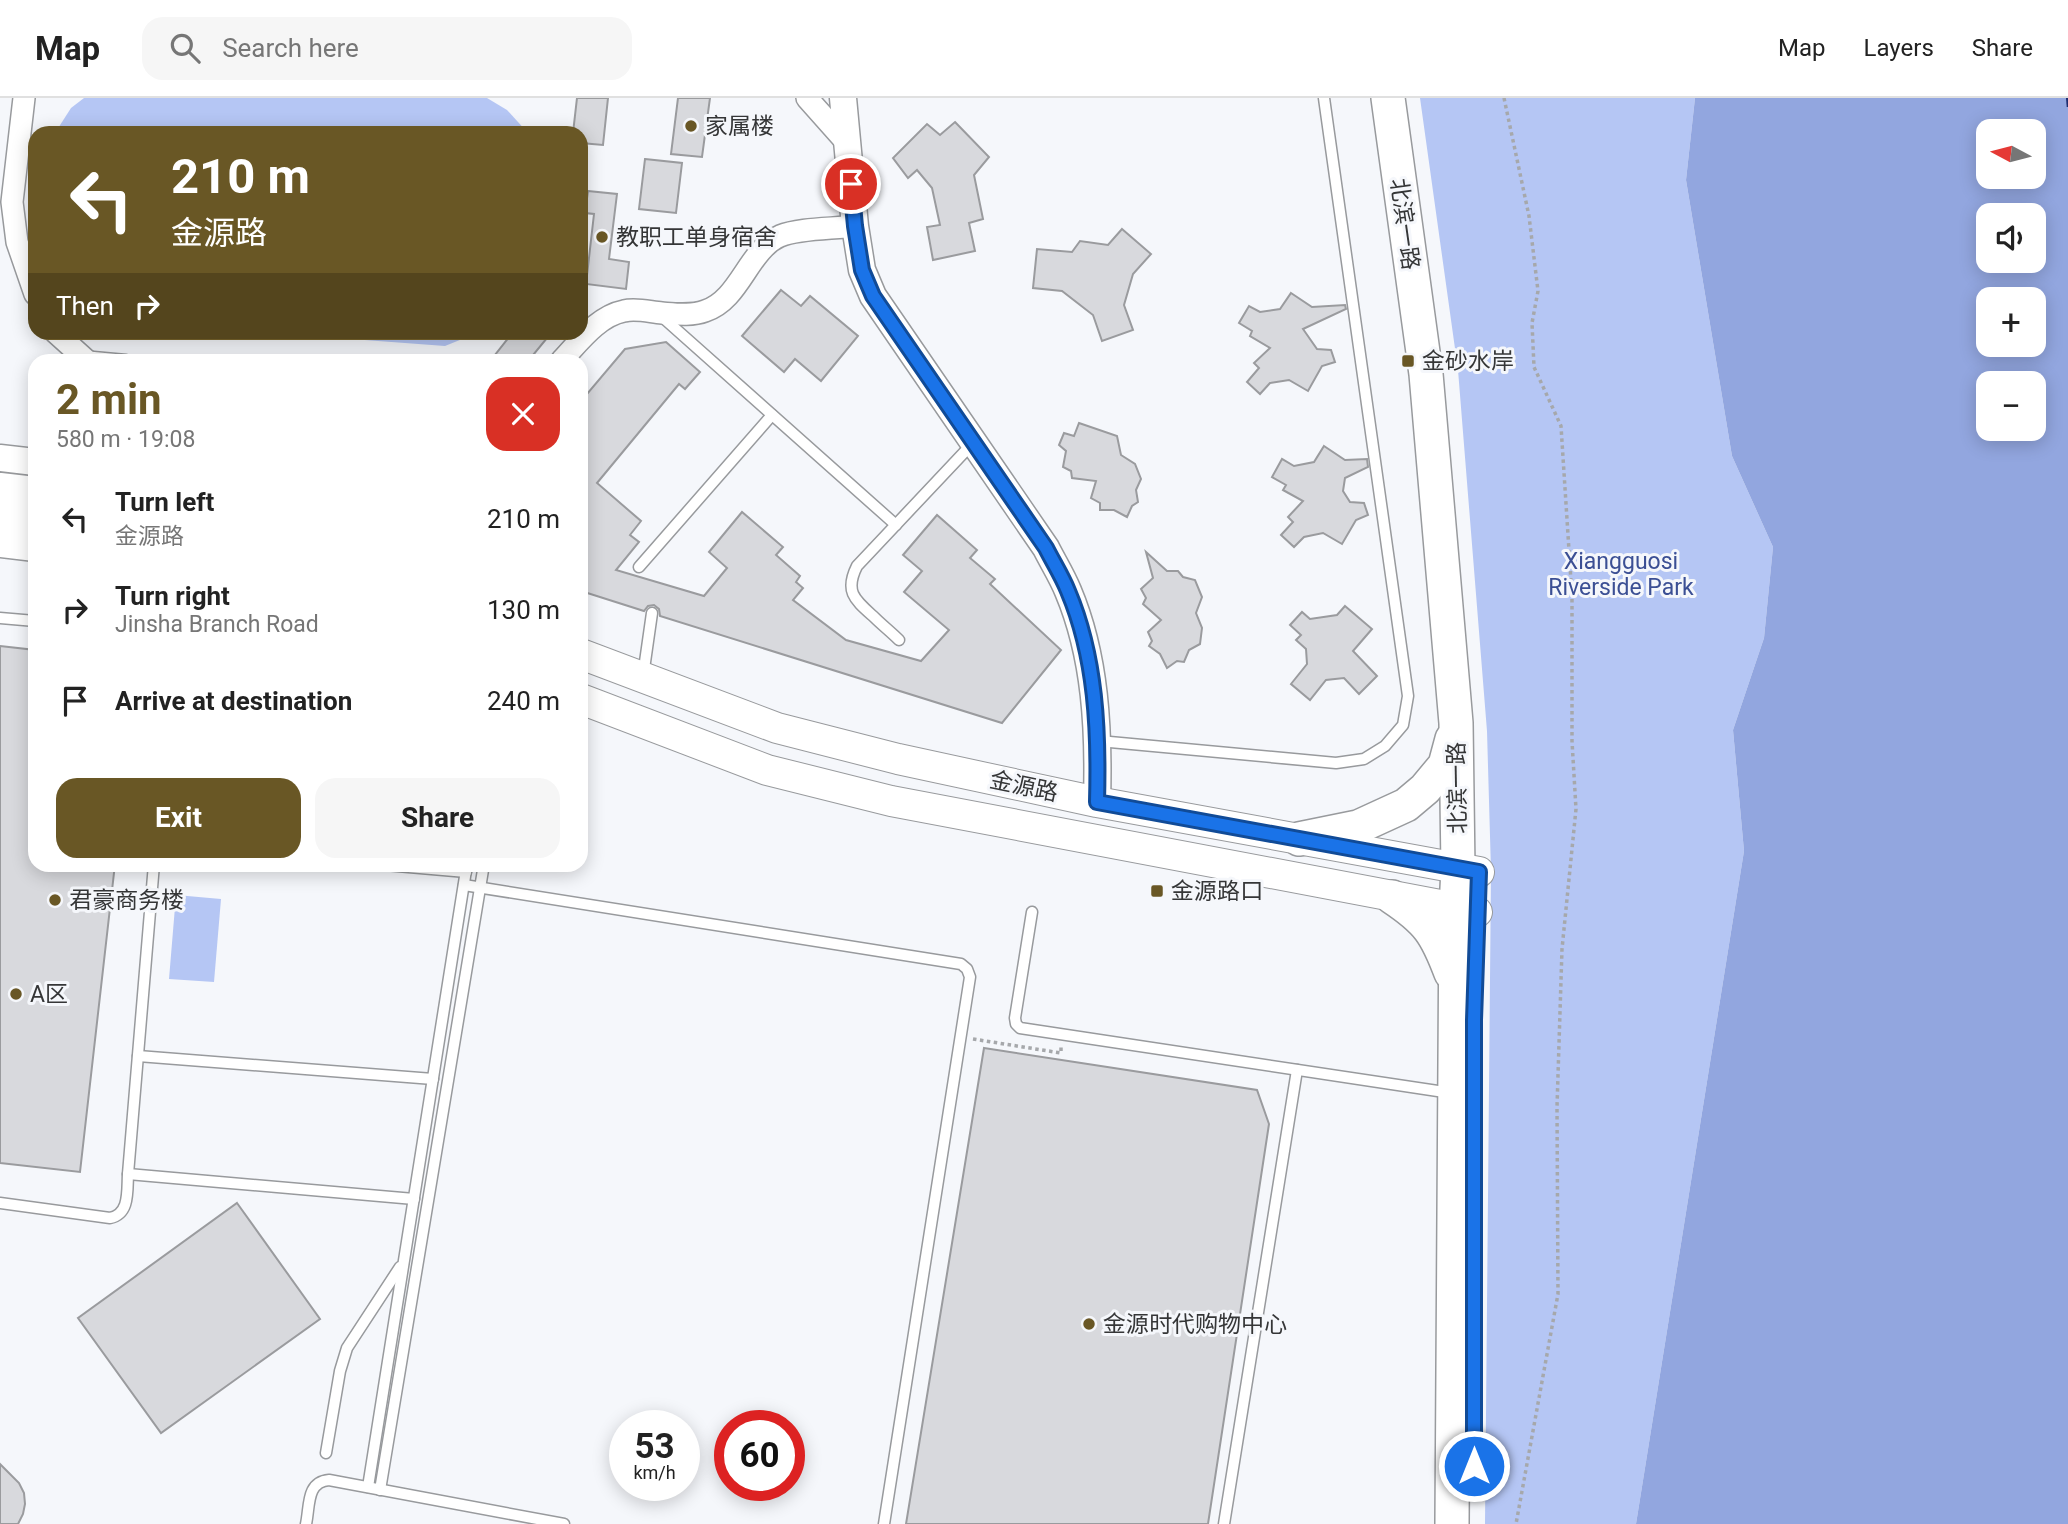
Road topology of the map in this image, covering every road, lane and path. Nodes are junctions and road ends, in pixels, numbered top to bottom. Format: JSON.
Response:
{"nodes":[{"id":1,"x":24,"y":98,"type":"edge"},
{"id":2,"x":807,"y":98,"type":"edge"},
{"id":3,"x":843,"y":98,"type":"edge"},
{"id":4,"x":1324,"y":98,"type":"edge"},
{"id":5,"x":1388,"y":98,"type":"edge"},
{"id":6,"x":1411,"y":98,"type":"edge"},
{"id":7,"x":1504,"y":98,"type":"edge"},
{"id":8,"x":847,"y":143,"type":"junction"},
{"id":9,"x":855,"y":226,"type":"junction"},
{"id":10,"x":28,"y":274,"type":"edge"},
{"id":11,"x":658,"y":313,"type":"junction"},
{"id":12,"x":588,"y":331,"type":"edge"},
{"id":13,"x":64,"y":340,"type":"edge"},
{"id":14,"x":580,"y":340,"type":"edge"},
{"id":15,"x":79,"y":354,"type":"edge"},
{"id":16,"x":567,"y":354,"type":"edge"},
{"id":17,"x":772,"y":415,"type":"junction"},
{"id":18,"x":973,"y":442,"type":"junction"},
{"id":19,"x":0,"y":458,"type":"edge"},
{"id":20,"x":28,"y":461,"type":"edge"},
{"id":21,"x":0,"y":488,"type":"edge"},
{"id":22,"x":28,"y":491,"type":"edge"},
{"id":23,"x":0,"y":517,"type":"edge"},
{"id":24,"x":28,"y":520,"type":"edge"},
{"id":25,"x":896,"y":525,"type":"junction"},
{"id":26,"x":0,"y":544,"type":"edge"},
{"id":27,"x":28,"y":547,"type":"edge"},
{"id":28,"x":639,"y":567,"type":"dead end"},
{"id":29,"x":652,"y":613,"type":"dead end"},
{"id":30,"x":0,"y":618,"type":"edge"},
{"id":31,"x":28,"y":620,"type":"edge"},
{"id":32,"x":899,"y":640,"type":"dead end"},
{"id":33,"x":588,"y":657,"type":"edge"},
{"id":34,"x":643,"y":678,"type":"junction"},
{"id":35,"x":588,"y":702,"type":"edge"},
{"id":36,"x":1456,"y":723,"type":"junction"},
{"id":37,"x":1098,"y":741,"type":"junction"},
{"id":38,"x":1097,"y":802,"type":"junction"},
{"id":39,"x":1299,"y":839,"type":"junction"},
{"id":40,"x":1468,"y":870,"type":"junction"},
{"id":41,"x":153,"y":872,"type":"edge"},
{"id":42,"x":466,"y":872,"type":"edge"},
{"id":43,"x":483,"y":872,"type":"edge"},
{"id":44,"x":1287,"y":877,"type":"junction"},
{"id":45,"x":464,"y":885,"type":"junction"},
{"id":46,"x":480,"y":887,"type":"junction"},
{"id":47,"x":1392,"y":897,"type":"junction"},
{"id":48,"x":1466,"y":910,"type":"junction"},
{"id":49,"x":1032,"y":912,"type":"dead end"},
{"id":50,"x":1455,"y":986,"type":"junction"},
{"id":51,"x":985,"y":1041,"type":"dead end"},
{"id":52,"x":1061,"y":1053,"type":"dead end"},
{"id":53,"x":138,"y":1056,"type":"junction"},
{"id":54,"x":1297,"y":1070,"type":"junction"},
{"id":55,"x":433,"y":1079,"type":"junction"},
{"id":56,"x":1454,"y":1093,"type":"junction"},
{"id":57,"x":128,"y":1174,"type":"junction"},
{"id":58,"x":414,"y":1199,"type":"junction"},
{"id":59,"x":0,"y":1203,"type":"edge"},
{"id":60,"x":423,"y":1233,"type":"junction"},
{"id":61,"x":404,"y":1262,"type":"junction"},
{"id":62,"x":326,"y":1453,"type":"dead end"},
{"id":63,"x":368,"y":1487,"type":"junction"},
{"id":64,"x":380,"y":1490,"type":"junction"},
{"id":65,"x":306,"y":1524,"type":"edge"},
{"id":66,"x":565,"y":1524,"type":"edge"},
{"id":67,"x":884,"y":1524,"type":"edge"},
{"id":68,"x":1224,"y":1524,"type":"edge"},
{"id":69,"x":1452,"y":1524,"type":"edge"},
{"id":70,"x":1474,"y":1524,"type":"edge"},
{"id":71,"x":1517,"y":1524,"type":"edge"}],
"edges":[{"from":1,"to":10,"type":"street"},
{"from":2,"to":8,"type":"street"},
{"from":3,"to":8,"type":"street"},
{"from":4,"to":37,"type":"lane"},
{"from":5,"to":36,"type":"main road","name":"北滨一路"},
{"from":6,"to":40,"type":"main road","name":"北滨一路"},
{"from":7,"to":71,"type":"path"},
{"from":8,"to":9,"type":"street"},
{"from":9,"to":11,"type":"street"},
{"from":9,"to":18,"type":"street"},
{"from":11,"to":12,"type":"street"},
{"from":11,"to":17,"type":"lane"},
{"from":13,"to":15,"type":"street"},
{"from":14,"to":16,"type":"street"},
{"from":17,"to":25,"type":"lane"},
{"from":17,"to":28,"type":"lane"},
{"from":18,"to":25,"type":"lane"},
{"from":18,"to":37,"type":"street"},
{"from":19,"to":20,"type":"street"},
{"from":21,"to":22,"type":"main road"},
{"from":23,"to":24,"type":"main road"},
{"from":25,"to":32,"type":"lane"},
{"from":26,"to":27,"type":"street"},
{"from":29,"to":34,"type":"lane"},
{"from":30,"to":31,"type":"lane"},
{"from":33,"to":34,"type":"main road","name":"金源路"},
{"from":34,"to":38,"type":"main road","name":"金源路"},
{"from":35,"to":44,"type":"main road","name":"金源路"},
{"from":36,"to":39,"type":"main road"},
{"from":36,"to":40,"type":"main road","name":"北滨一路"},
{"from":37,"to":38,"type":"street"},
{"from":38,"to":39,"type":"main road","name":"金源路"},
{"from":39,"to":40,"type":"main road","name":"金源路"},
{"from":39,"to":44,"type":"main road"},
{"from":40,"to":48,"type":"main road","name":"北滨一路"},
{"from":41,"to":53,"type":"lane"},
{"from":42,"to":45,"type":"lane"},
{"from":43,"to":46,"type":"lane"},
{"from":44,"to":47,"type":"main road","name":"金源路"},
{"from":45,"to":46,"type":"lane"},
{"from":45,"to":55,"type":"lane"},
{"from":46,"to":60,"type":"lane"},
{"from":46,"to":67,"type":"lane"},
{"from":47,"to":48,"type":"main road","name":"金源路"},
{"from":47,"to":50,"type":"main road"},
{"from":48,"to":50,"type":"main road","name":"北滨一路"},
{"from":48,"to":70,"type":"main road","name":"北滨一路"},
{"from":49,"to":54,"type":"lane"},
{"from":50,"to":56,"type":"main road","name":"北滨一路"},
{"from":51,"to":52,"type":"path"},
{"from":53,"to":55,"type":"lane"},
{"from":53,"to":57,"type":"lane"},
{"from":54,"to":56,"type":"lane"},
{"from":54,"to":68,"type":"lane"},
{"from":55,"to":58,"type":"lane"},
{"from":56,"to":69,"type":"main road","name":"北滨一路"},
{"from":57,"to":58,"type":"lane"},
{"from":57,"to":59,"type":"lane"},
{"from":58,"to":61,"type":"lane"},
{"from":60,"to":61,"type":"lane"},
{"from":60,"to":64,"type":"lane"},
{"from":61,"to":62,"type":"lane"},
{"from":61,"to":63,"type":"lane"},
{"from":63,"to":64,"type":"lane"},
{"from":63,"to":65,"type":"lane"},
{"from":64,"to":66,"type":"lane"}]}
